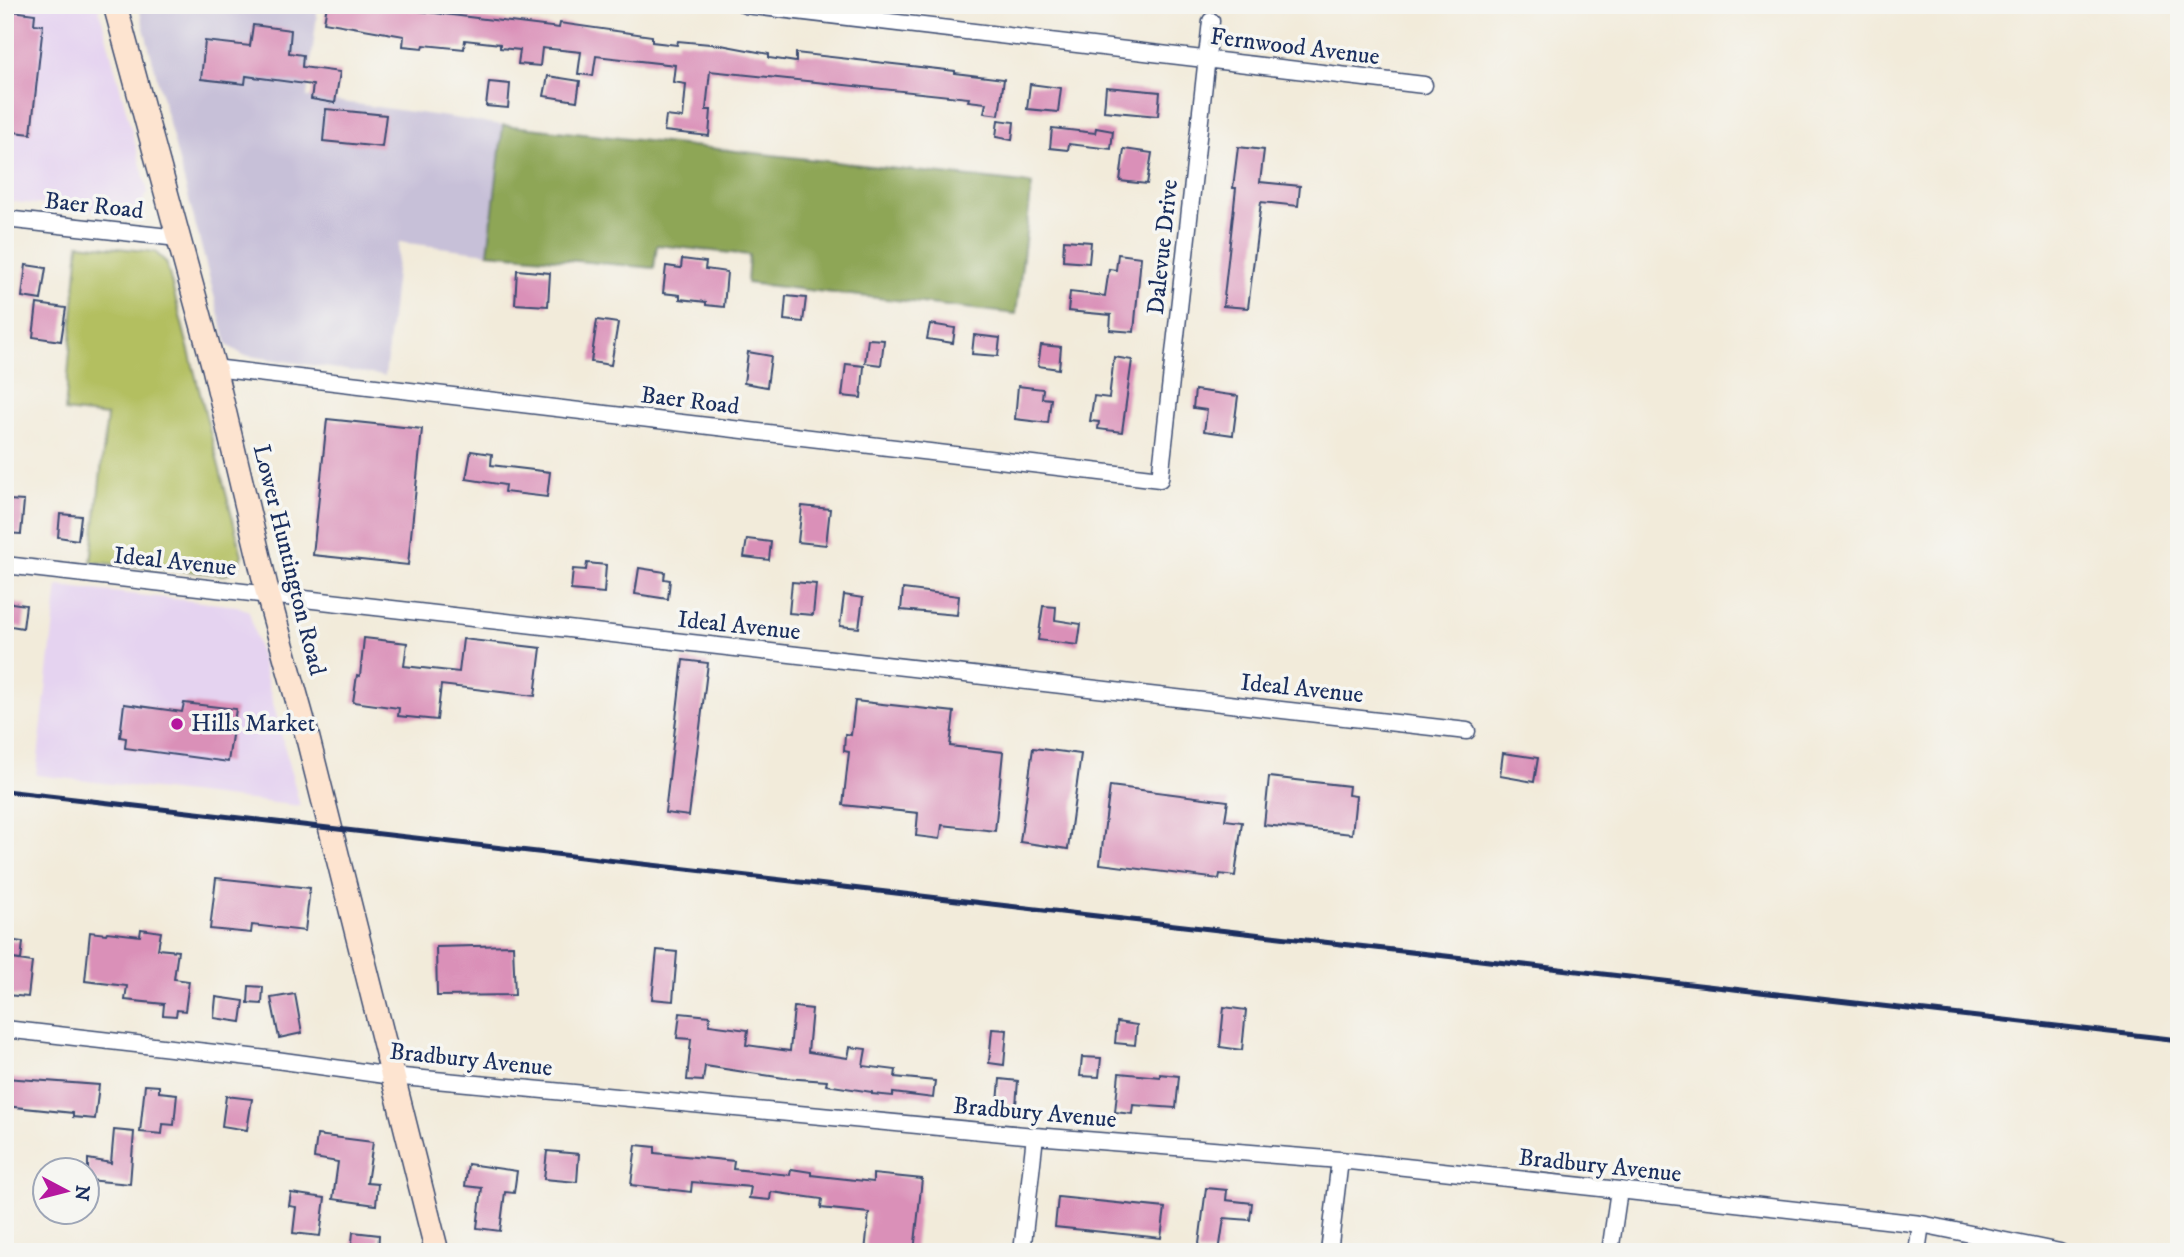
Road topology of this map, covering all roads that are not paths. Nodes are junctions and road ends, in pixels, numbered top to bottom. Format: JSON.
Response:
{"nodes":[{"id":1,"x":115,"y":5,"type":"edge"},
{"id":2,"x":744,"y":5,"type":"edge"},
{"id":3,"x":1211,"y":20,"type":"dead end"},
{"id":4,"x":1206,"y":59,"type":"junction"},
{"id":5,"x":1424,"y":85,"type":"dead end"},
{"id":6,"x":5,"y":219,"type":"edge"},
{"id":7,"x":178,"y":238,"type":"junction"},
{"id":8,"x":214,"y":368,"type":"junction"},
{"id":9,"x":1160,"y":479,"type":"joint"},
{"id":10,"x":5,"y":565,"type":"edge"},
{"id":11,"x":268,"y":595,"type":"junction"},
{"id":12,"x":1467,"y":731,"type":"dead end"},
{"id":13,"x":5,"y":1029,"type":"edge"},
{"id":14,"x":392,"y":1076,"type":"junction"},
{"id":15,"x":1035,"y":1136,"type":"junction"},
{"id":16,"x":1340,"y":1160,"type":"junction"},
{"id":17,"x":1619,"y":1190,"type":"junction"},
{"id":18,"x":1921,"y":1224,"type":"junction"},
{"id":19,"x":438,"y":1252,"type":"edge"},
{"id":20,"x":1022,"y":1252,"type":"edge"},
{"id":21,"x":1329,"y":1252,"type":"edge"},
{"id":22,"x":1610,"y":1252,"type":"edge"},
{"id":23,"x":1917,"y":1252,"type":"edge"},
{"id":24,"x":2060,"y":1252,"type":"edge"}],
"edges":[{"from":1,"to":7,"type":"main road","name":"Lower Huntington Road"},
{"from":2,"to":4,"type":"street","name":"Fernwood Avenue"},
{"from":3,"to":4,"type":"street","name":"Dalevue Drive"},
{"from":4,"to":5,"type":"street","name":"Fernwood Avenue"},
{"from":4,"to":9,"type":"street","name":"Dalevue Drive"},
{"from":6,"to":7,"type":"street","name":"Baer Road"},
{"from":7,"to":8,"type":"main road","name":"Lower Huntington Road"},
{"from":8,"to":9,"type":"street","name":"Baer Road"},
{"from":8,"to":11,"type":"main road","name":"Lower Huntington Road"},
{"from":10,"to":11,"type":"street","name":"Ideal Avenue"},
{"from":11,"to":12,"type":"street","name":"Ideal Avenue"},
{"from":11,"to":14,"type":"main road","name":"Lower Huntington Road"},
{"from":13,"to":14,"type":"street","name":"Bradbury Avenue"},
{"from":14,"to":15,"type":"street","name":"Bradbury Avenue"},
{"from":14,"to":19,"type":"main road","name":"Lower Huntington Road"},
{"from":15,"to":16,"type":"street","name":"Bradbury Avenue"},
{"from":15,"to":20,"type":"street"},
{"from":16,"to":17,"type":"street","name":"Bradbury Avenue"},
{"from":16,"to":21,"type":"street"},
{"from":17,"to":18,"type":"street","name":"Bradbury Avenue"},
{"from":17,"to":22,"type":"street"},
{"from":18,"to":23,"type":"street"},
{"from":18,"to":24,"type":"street","name":"Bradbury Avenue"}]}
